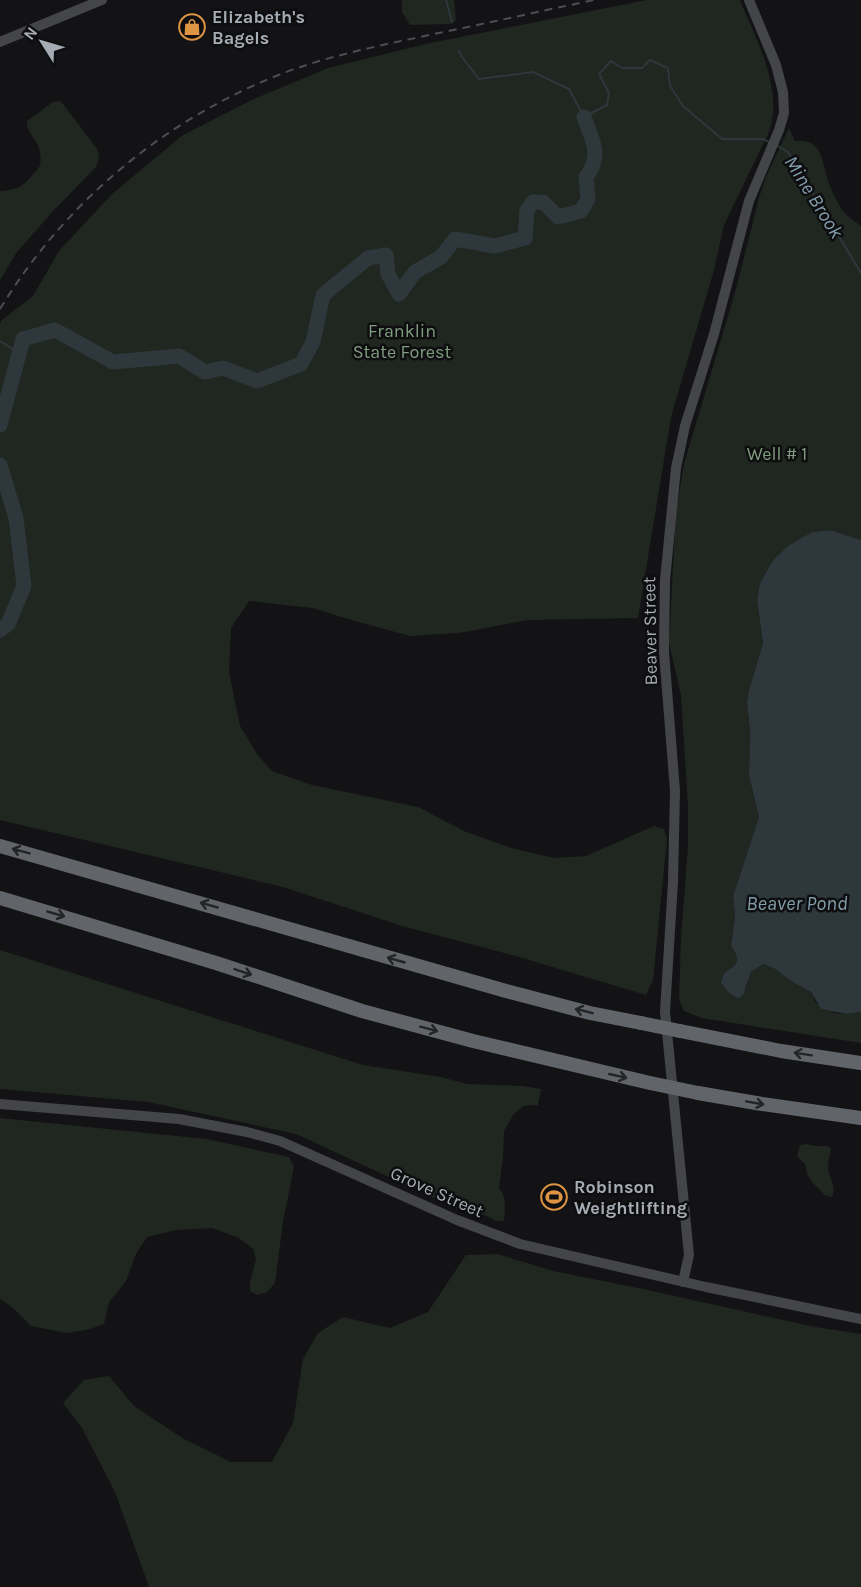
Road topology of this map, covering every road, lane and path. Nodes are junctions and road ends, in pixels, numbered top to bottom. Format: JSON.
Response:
{"nodes":[{"id":1,"x":102,"y":0,"type":"edge"},
{"id":2,"x":749,"y":0,"type":"edge"},
{"id":3,"x":0,"y":42,"type":"edge"},
{"id":4,"x":0,"y":846,"type":"edge"},
{"id":5,"x":0,"y":898,"type":"edge"},
{"id":6,"x":861,"y":1064,"type":"edge"},
{"id":7,"x":0,"y":1104,"type":"edge"},
{"id":8,"x":861,"y":1118,"type":"edge"},
{"id":9,"x":683,"y":1282,"type":"junction"},
{"id":10,"x":861,"y":1319,"type":"edge"}],
"edges":[{"from":1,"to":3,"type":"street"},
{"from":2,"to":9,"type":"street","name":"Beaver Street"},
{"from":6,"to":4,"type":"highway","one_way":true,"bridge":true},
{"from":5,"to":8,"type":"highway","one_way":true,"bridge":true},
{"from":7,"to":9,"type":"street","name":"Grove Street"},
{"from":9,"to":10,"type":"street","name":"Grove Street"}]}
